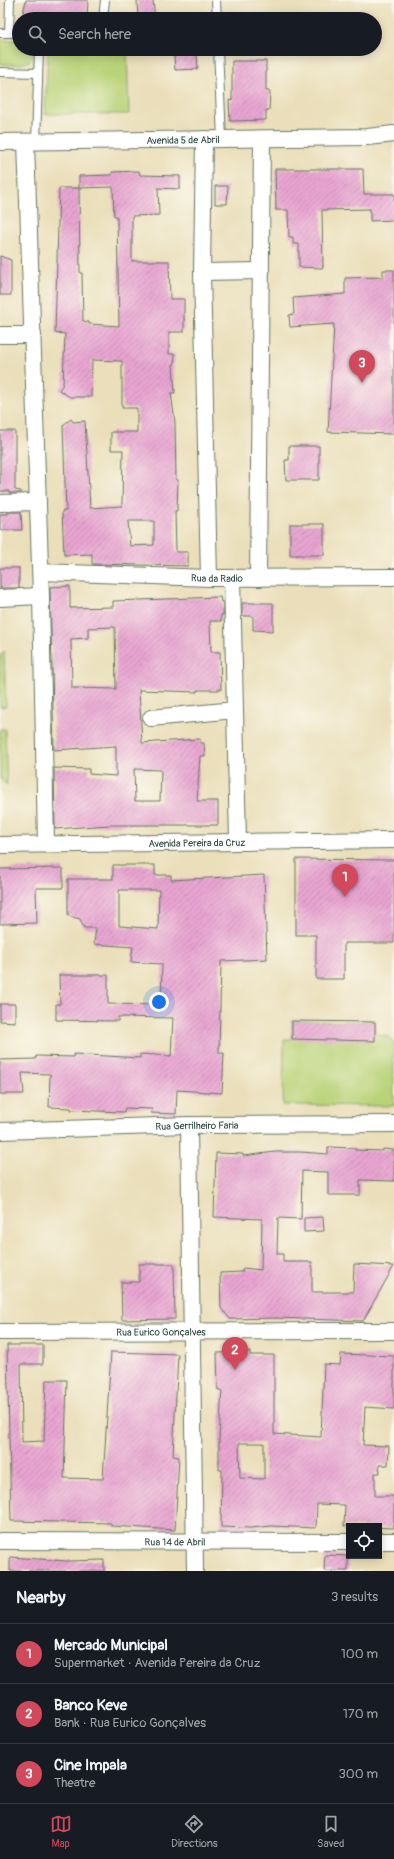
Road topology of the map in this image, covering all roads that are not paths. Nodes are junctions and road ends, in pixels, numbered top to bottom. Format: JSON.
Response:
{"nodes":[{"id":1,"x":10,"y":0,"type":"edge"},
{"id":2,"x":105,"y":0,"type":"edge"},
{"id":3,"x":216,"y":0,"type":"edge"},
{"id":4,"x":104,"y":12,"type":"edge"},
{"id":5,"x":217,"y":12,"type":"edge"},
{"id":6,"x":0,"y":33,"type":"edge"},
{"id":7,"x":9,"y":33,"type":"joint"},
{"id":8,"x":39,"y":56,"type":"edge"},
{"id":9,"x":218,"y":56,"type":"edge"},
{"id":10,"x":0,"y":72,"type":"edge"},
{"id":11,"x":38,"y":73,"type":"junction"},
{"id":12,"x":394,"y":134,"type":"edge"},
{"id":13,"x":367,"y":137,"type":"junction"},
{"id":14,"x":204,"y":139,"type":"junction"},
{"id":15,"x":222,"y":139,"type":"junction"},
{"id":16,"x":262,"y":139,"type":"junction"},
{"id":17,"x":394,"y":141,"type":"edge"},
{"id":18,"x":0,"y":142,"type":"edge"},
{"id":19,"x":31,"y":142,"type":"junction"},
{"id":20,"x":261,"y":271,"type":"junction"},
{"id":21,"x":202,"y":272,"type":"junction"},
{"id":22,"x":0,"y":335,"type":"edge"},
{"id":23,"x":33,"y":335,"type":"junction"},
{"id":24,"x":38,"y":502,"type":"junction"},
{"id":25,"x":0,"y":503,"type":"edge"},
{"id":26,"x":40,"y":572,"type":"junction"},
{"id":27,"x":394,"y":577,"type":"edge"},
{"id":28,"x":209,"y":578,"type":"junction"},
{"id":29,"x":232,"y":578,"type":"junction"},
{"id":30,"x":258,"y":578,"type":"junction"},
{"id":31,"x":41,"y":596,"type":"junction"},
{"id":32,"x":0,"y":598,"type":"edge"},
{"id":33,"x":235,"y":710,"type":"junction"},
{"id":34,"x":151,"y":718,"type":"dead end"},
{"id":35,"x":394,"y":840,"type":"edge"},
{"id":36,"x":238,"y":842,"type":"junction"},
{"id":37,"x":0,"y":844,"type":"edge"},
{"id":38,"x":46,"y":844,"type":"junction"},
{"id":39,"x":394,"y":1124,"type":"edge"},
{"id":40,"x":189,"y":1125,"type":"junction"},
{"id":41,"x":0,"y":1131,"type":"edge"},
{"id":42,"x":192,"y":1331,"type":"junction"},
{"id":43,"x":394,"y":1331,"type":"edge"},
{"id":44,"x":0,"y":1332,"type":"edge"},
{"id":45,"x":0,"y":1541,"type":"edge"},
{"id":46,"x":382,"y":1541,"type":"edge"},
{"id":47,"x":394,"y":1541,"type":"edge"},
{"id":48,"x":195,"y":1542,"type":"junction"},
{"id":49,"x":346,"y":1542,"type":"edge"},
{"id":50,"x":195,"y":1571,"type":"edge"}],
"edges":[{"from":1,"to":7,"type":"lane"},
{"from":2,"to":4,"type":"lane"},
{"from":3,"to":5,"type":"lane"},
{"from":6,"to":7,"type":"lane"},
{"from":8,"to":11,"type":"lane"},
{"from":9,"to":15,"type":"lane"},
{"from":10,"to":11,"type":"lane"},
{"from":11,"to":19,"type":"lane"},
{"from":12,"to":13,"type":"street","name":"Avenida 5 de Abril"},
{"from":13,"to":16,"type":"street","name":"Avenida 5 de Abril"},
{"from":13,"to":17,"type":"street","name":"Avenida 5 de Abril"},
{"from":14,"to":15,"type":"street","name":"Avenida 5 de Abril"},
{"from":14,"to":19,"type":"street","name":"Avenida 5 de Abril"},
{"from":14,"to":21,"type":"street"},
{"from":15,"to":16,"type":"street","name":"Avenida 5 de Abril"},
{"from":16,"to":20,"type":"street"},
{"from":18,"to":19,"type":"street","name":"Avenida 5 de Abril"},
{"from":19,"to":23,"type":"street"},
{"from":20,"to":21,"type":"street"},
{"from":20,"to":30,"type":"street"},
{"from":21,"to":28,"type":"street"},
{"from":22,"to":23,"type":"street"},
{"from":23,"to":24,"type":"street"},
{"from":24,"to":25,"type":"street"},
{"from":24,"to":26,"type":"street"},
{"from":26,"to":28,"type":"street","name":"Rua da Radio"},
{"from":26,"to":31,"type":"street"},
{"from":27,"to":30,"type":"street","name":"Rua da Radio"},
{"from":28,"to":29,"type":"street","name":"Rua da Radio"},
{"from":29,"to":30,"type":"street","name":"Rua da Radio"},
{"from":29,"to":33,"type":"street"},
{"from":31,"to":32,"type":"street"},
{"from":31,"to":38,"type":"street"},
{"from":33,"to":34,"type":"street"},
{"from":33,"to":36,"type":"street"},
{"from":35,"to":36,"type":"street","name":"Avenida Pereira da Cruz"},
{"from":36,"to":38,"type":"street","name":"Avenida Pereira da Cruz"},
{"from":37,"to":38,"type":"street","name":"Avenida Pereira da Cruz"},
{"from":39,"to":40,"type":"street","name":"Rua Gerrilheiro Faria"},
{"from":40,"to":41,"type":"street","name":"Rua Gerrilheiro Faria"},
{"from":40,"to":42,"type":"street"},
{"from":42,"to":43,"type":"street","name":"Rua Eurico Gonçalves"},
{"from":42,"to":44,"type":"street","name":"Rua Eurico Gonçalves"},
{"from":42,"to":48,"type":"street"},
{"from":45,"to":48,"type":"street","name":"Rua 14 de Abril"},
{"from":46,"to":47,"type":"street"},
{"from":48,"to":49,"type":"street","name":"Rua 14 de Abril"},
{"from":48,"to":50,"type":"street"}]}
